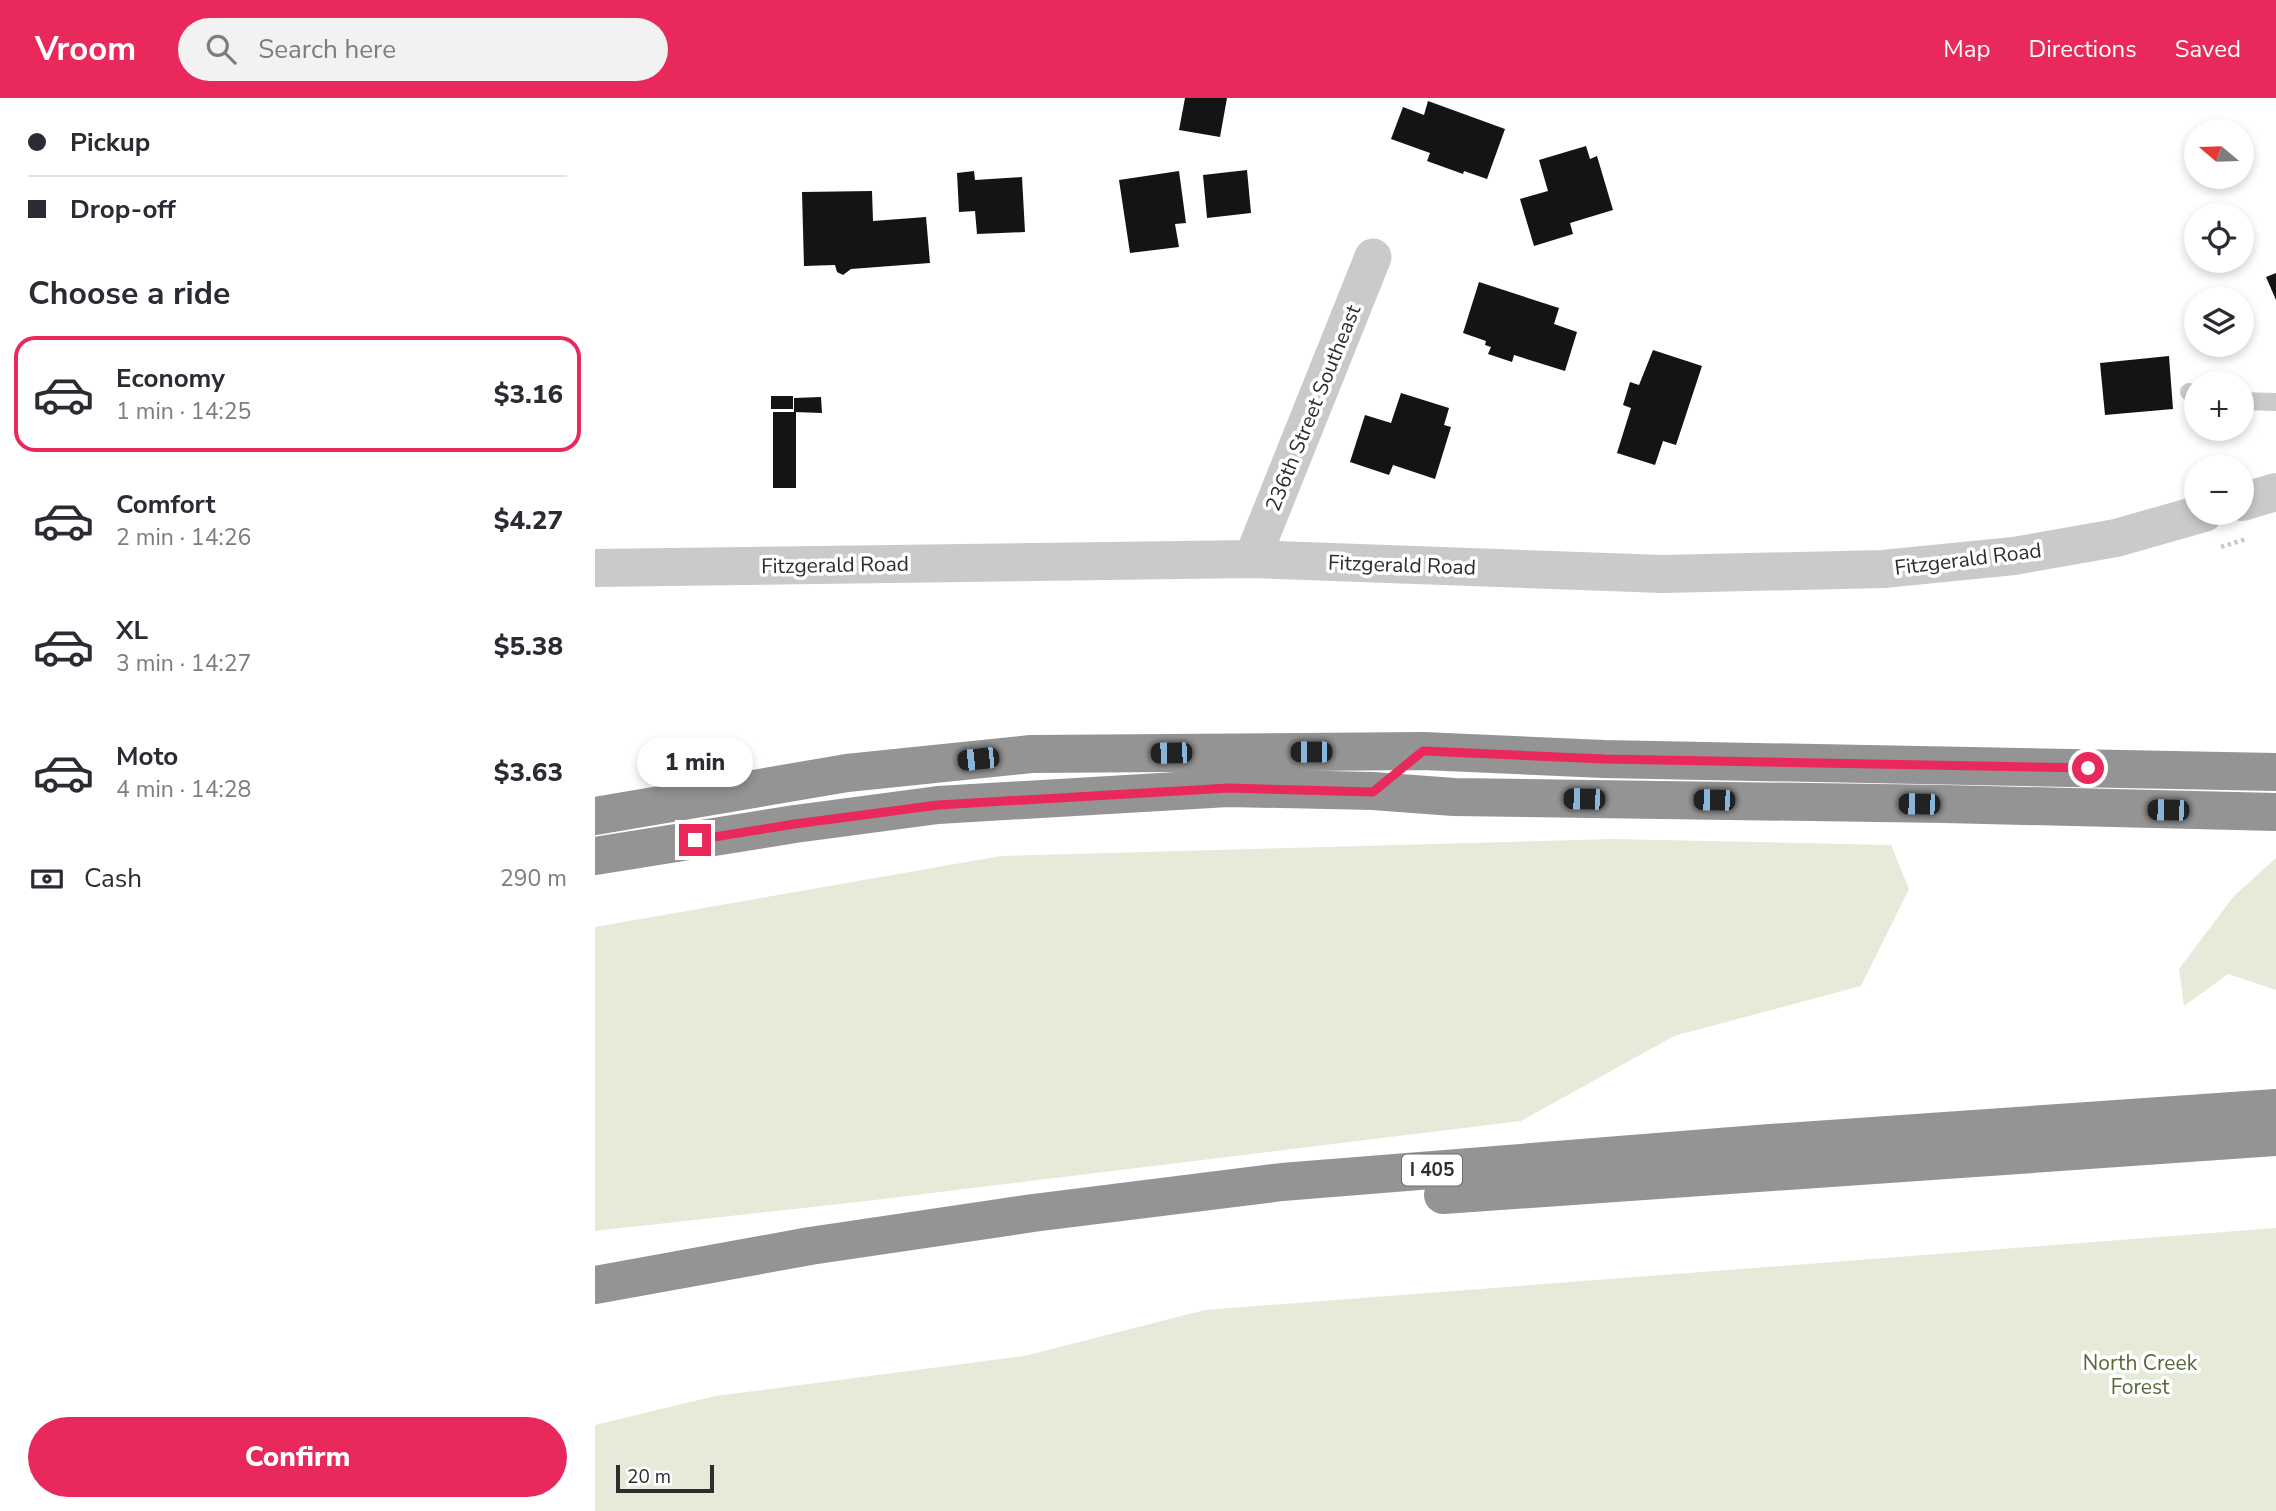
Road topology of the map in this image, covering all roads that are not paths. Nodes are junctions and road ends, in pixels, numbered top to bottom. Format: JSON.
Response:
{"nodes":[{"id":1,"x":1373,"y":257,"type":"dead end"},
{"id":2,"x":2254,"y":401,"type":"edge"},
{"id":3,"x":2276,"y":401,"type":"edge"},
{"id":4,"x":2276,"y":492,"type":"edge"},
{"id":5,"x":2254,"y":498,"type":"edge"},
{"id":6,"x":2184,"y":518,"type":"edge"},
{"id":7,"x":1252,"y":559,"type":"junction"},
{"id":8,"x":595,"y":568,"type":"edge"},
{"id":9,"x":1423,"y":751,"type":"junction"},
{"id":10,"x":2276,"y":772,"type":"edge"},
{"id":11,"x":1373,"y":792,"type":"junction"},
{"id":12,"x":2276,"y":812,"type":"edge"},
{"id":13,"x":595,"y":816,"type":"edge"},
{"id":14,"x":595,"y":856,"type":"edge"},
{"id":15,"x":2276,"y":1108,"type":"edge"},
{"id":16,"x":2276,"y":1136,"type":"edge"},
{"id":17,"x":595,"y":1286,"type":"edge"},
{"id":18,"x":595,"y":1312,"type":"edge"}],
"edges":[{"from":1,"to":7,"type":"street","name":"236th Street Southeast"},
{"from":2,"to":3,"type":"lane"},
{"from":4,"to":5,"type":"street"},
{"from":6,"to":7,"type":"street","name":"Fitzgerald Road"},
{"from":7,"to":8,"type":"street","name":"Fitzgerald Road"},
{"from":9,"to":10,"type":"highway"},
{"from":9,"to":11,"type":"highway"},
{"from":9,"to":13,"type":"highway"},
{"from":11,"to":12,"type":"highway"},
{"from":11,"to":14,"type":"highway"},
{"from":15,"to":17,"type":"highway","number":"I 405"},
{"from":16,"to":18,"type":"highway","number":"I 405"}]}
